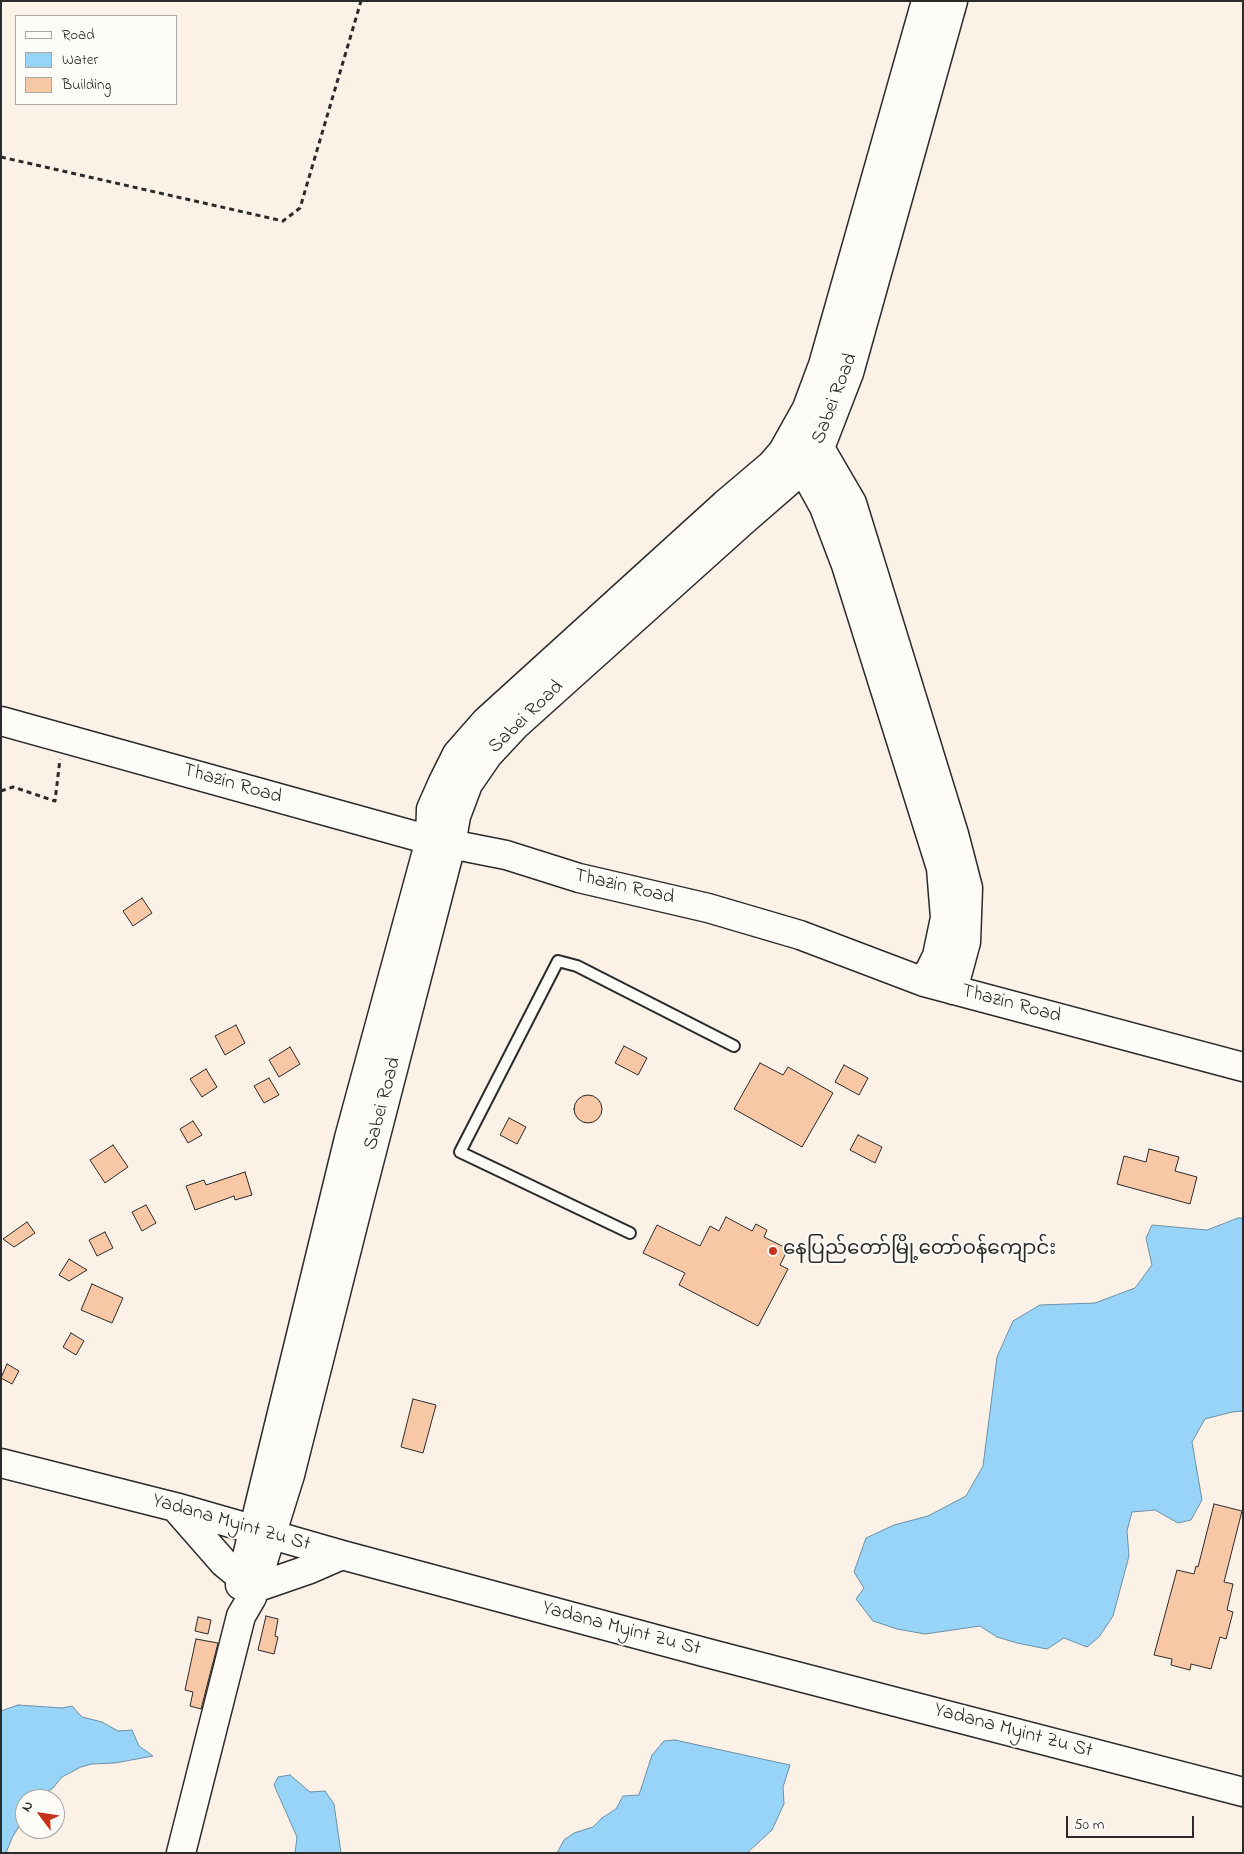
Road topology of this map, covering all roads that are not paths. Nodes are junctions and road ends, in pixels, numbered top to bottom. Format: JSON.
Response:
{"nodes":[{"id":1,"x":926,"y":1,"type":"edge"},
{"id":2,"x":952,"y":1,"type":"edge"},
{"id":3,"x":797,"y":428,"type":"junction"},
{"id":4,"x":820,"y":448,"type":"junction"},
{"id":5,"x":793,"y":460,"type":"junction"},
{"id":6,"x":1,"y":721,"type":"edge"},
{"id":7,"x":440,"y":842,"type":"junction"},
{"id":8,"x":924,"y":982,"type":"junction"},
{"id":9,"x":953,"y":990,"type":"junction"},
{"id":10,"x":734,"y":1046,"type":"dead end"},
{"id":11,"x":1243,"y":1067,"type":"edge"},
{"id":12,"x":630,"y":1232,"type":"dead end"},
{"id":13,"x":1,"y":1463,"type":"edge"},
{"id":14,"x":175,"y":1508,"type":"junction"},
{"id":15,"x":262,"y":1532,"type":"junction"},
{"id":16,"x":342,"y":1555,"type":"junction"},
{"id":17,"x":248,"y":1583,"type":"junction"},
{"id":18,"x":1243,"y":1792,"type":"edge"},
{"id":19,"x":181,"y":1853,"type":"edge"}],
"edges":[{"from":1,"to":3,"type":"street","name":"Sabei Road"},
{"from":2,"to":4,"type":"street","name":"Sabei Road"},
{"from":3,"to":4,"type":"street"},
{"from":3,"to":5,"type":"street","name":"Sabei Road"},
{"from":4,"to":5,"type":"street","name":"Sabei Road"},
{"from":4,"to":9,"type":"street"},
{"from":5,"to":7,"type":"street","name":"Sabei Road"},
{"from":5,"to":8,"type":"street"},
{"from":6,"to":7,"type":"street","name":"Thazin Road"},
{"from":7,"to":8,"type":"street","name":"Thazin Road"},
{"from":7,"to":15,"type":"street","name":"Sabei Road"},
{"from":8,"to":9,"type":"street","name":"Thazin Road"},
{"from":9,"to":11,"type":"street","name":"Thazin Road"},
{"from":10,"to":12,"type":"lane"},
{"from":13,"to":14,"type":"street","name":"Yadana Myint Zu St"},
{"from":14,"to":15,"type":"street","name":"Yadana Myint Zu St"},
{"from":14,"to":17,"type":"street"},
{"from":15,"to":16,"type":"street","name":"Yadana Myint Zu St"},
{"from":15,"to":17,"type":"street","name":"Sabei Road"},
{"from":16,"to":17,"type":"street"},
{"from":16,"to":18,"type":"street","name":"Yadana Myint Zu St"},
{"from":17,"to":19,"type":"street","name":"Sabei Road"}]}
